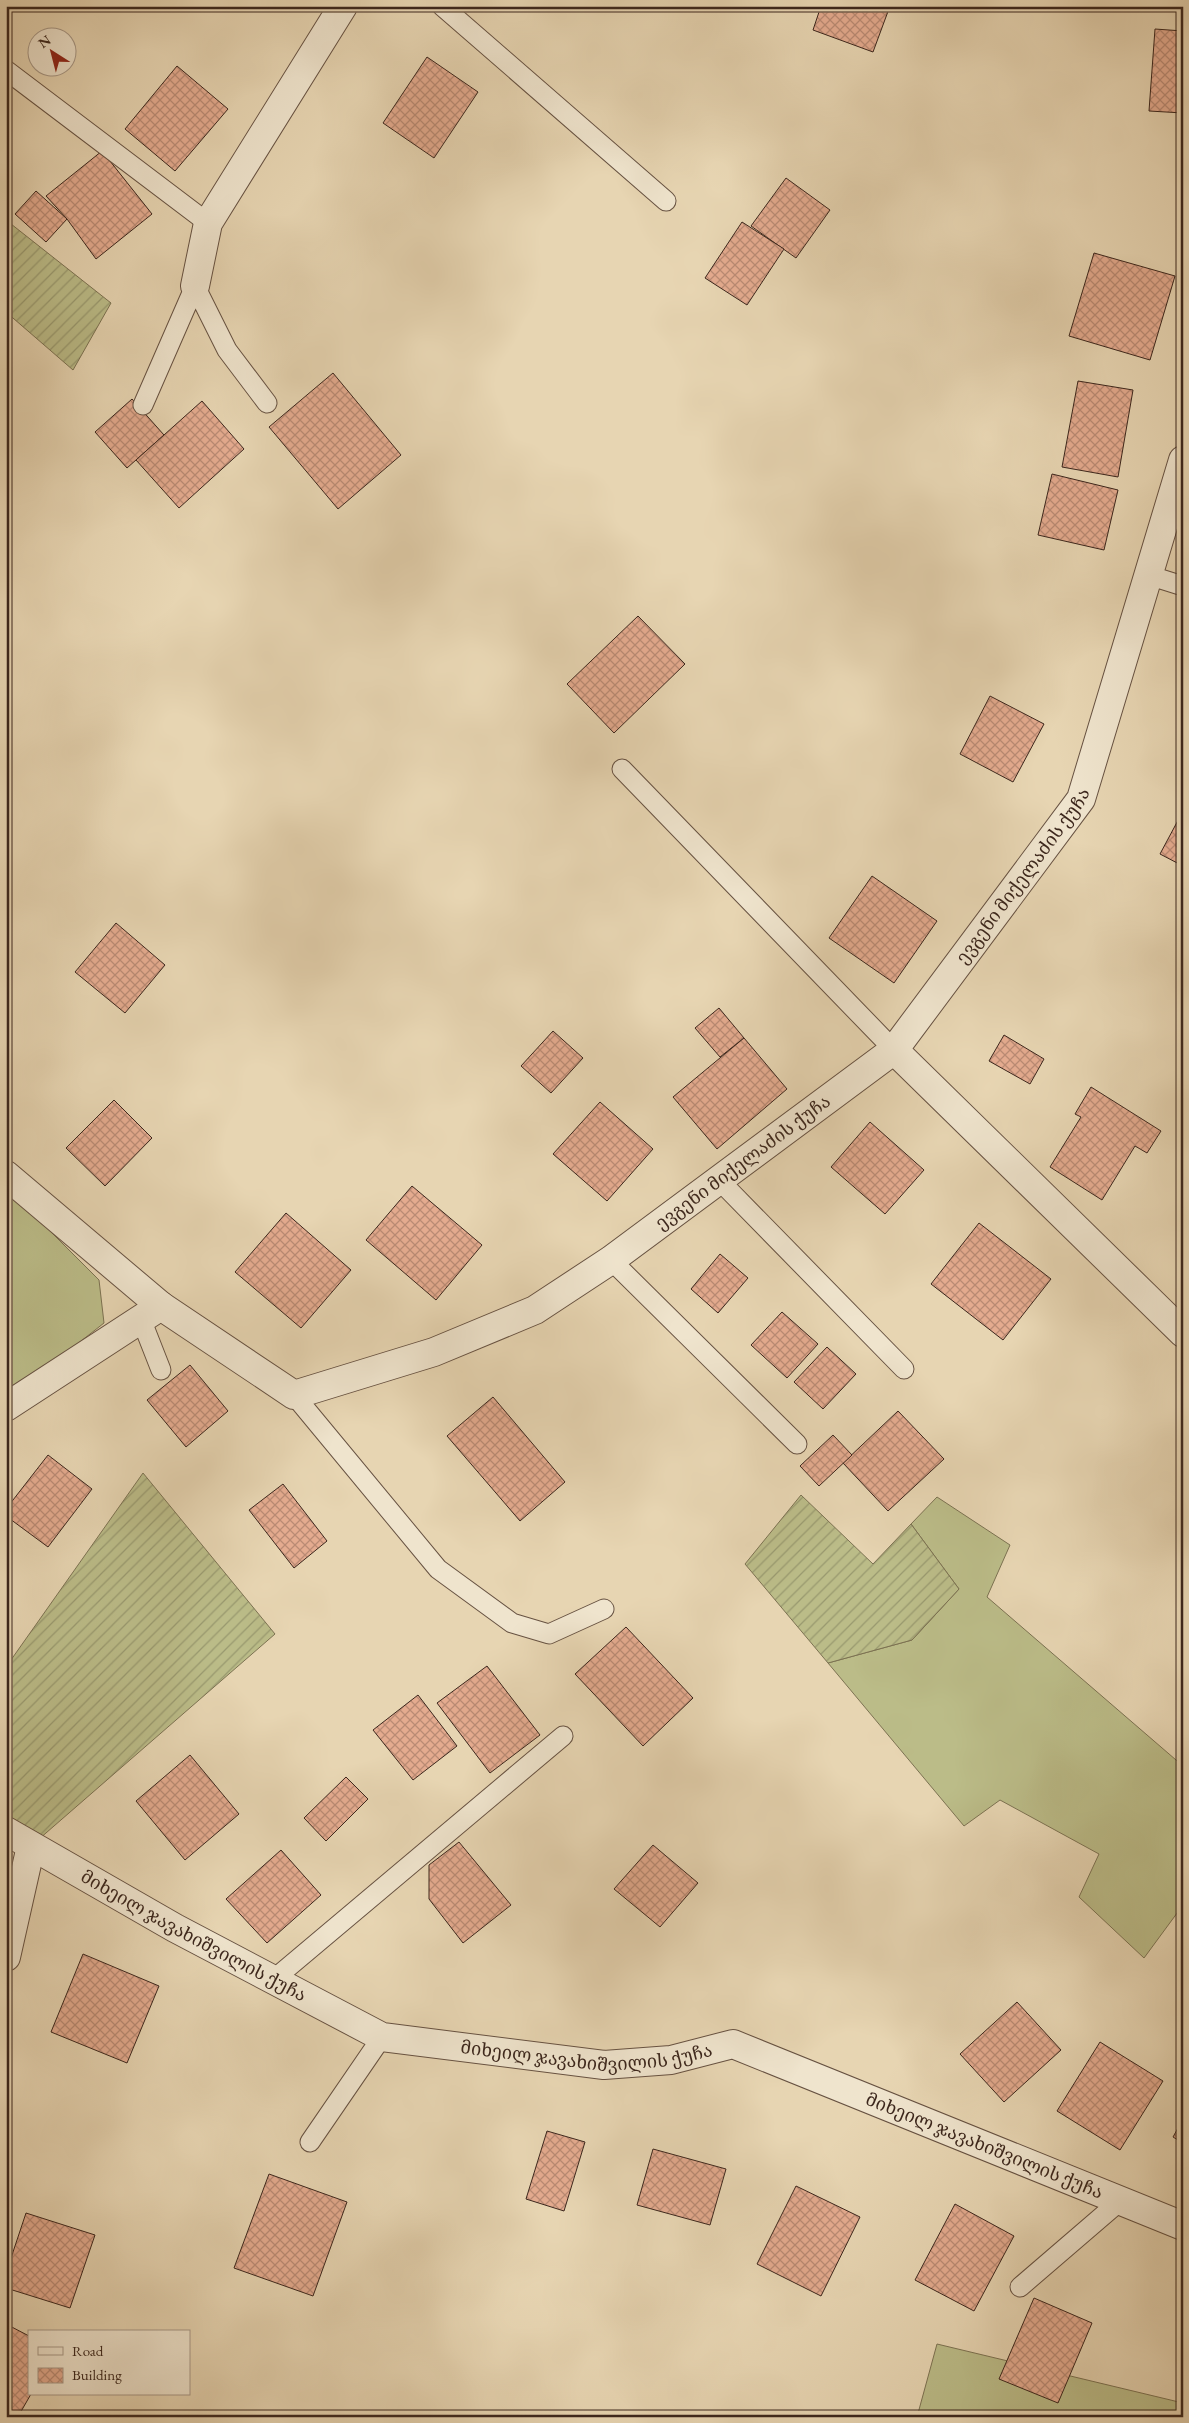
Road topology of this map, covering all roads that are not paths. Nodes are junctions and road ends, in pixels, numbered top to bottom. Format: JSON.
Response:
{"nodes":[{"id":1,"x":342,"y":6,"type":"edge"},
{"id":2,"x":442,"y":6,"type":"edge"},
{"id":3,"x":6,"y":70,"type":"edge"},
{"id":4,"x":666,"y":200,"type":"dead end"},
{"id":5,"x":208,"y":223,"type":"junction"},
{"id":6,"x":195,"y":286,"type":"junction"},
{"id":7,"x":267,"y":403,"type":"dead end"},
{"id":8,"x":143,"y":405,"type":"dead end"},
{"id":9,"x":1183,"y":460,"type":"edge"},
{"id":10,"x":1148,"y":575,"type":"junction"},
{"id":11,"x":1183,"y":586,"type":"edge"},
{"id":12,"x":622,"y":769,"type":"dead end"},
{"id":13,"x":894,"y":1050,"type":"junction"},
{"id":14,"x":6,"y":1175,"type":"edge"},
{"id":15,"x":720,"y":1180,"type":"junction"},
{"id":16,"x":612,"y":1260,"type":"junction"},
{"id":17,"x":151,"y":1312,"type":"junction"},
{"id":18,"x":1183,"y":1332,"type":"edge"},
{"id":19,"x":904,"y":1368,"type":"dead end"},
{"id":20,"x":161,"y":1370,"type":"dead end"},
{"id":21,"x":294,"y":1395,"type":"junction"},
{"id":22,"x":6,"y":1407,"type":"edge"},
{"id":23,"x":797,"y":1444,"type":"dead end"},
{"id":24,"x":604,"y":1609,"type":"dead end"},
{"id":25,"x":563,"y":1736,"type":"dead end"},
{"id":26,"x":6,"y":1831,"type":"edge"},
{"id":27,"x":31,"y":1846,"type":"junction"},
{"id":28,"x":6,"y":1957,"type":"edge"},
{"id":29,"x":274,"y":1980,"type":"junction"},
{"id":30,"x":382,"y":2037,"type":"junction"},
{"id":31,"x":310,"y":2142,"type":"dead end"},
{"id":32,"x":1120,"y":2201,"type":"junction"},
{"id":33,"x":1183,"y":2226,"type":"edge"},
{"id":34,"x":1020,"y":2287,"type":"dead end"}],
"edges":[{"from":1,"to":5,"type":"street"},
{"from":2,"to":4,"type":"lane"},
{"from":3,"to":5,"type":"lane"},
{"from":5,"to":6,"type":"street"},
{"from":6,"to":7,"type":"lane"},
{"from":6,"to":8,"type":"lane"},
{"from":9,"to":10,"type":"street","name":"ევგენი მიქელაძის ქუჩა"},
{"from":10,"to":11,"type":"lane"},
{"from":10,"to":13,"type":"street","name":"ევგენი მიქელაძის ქუჩა"},
{"from":12,"to":13,"type":"lane"},
{"from":13,"to":15,"type":"street","name":"ევგენი მიქელაძის ქუჩა"},
{"from":13,"to":18,"type":"street"},
{"from":14,"to":17,"type":"street"},
{"from":15,"to":16,"type":"street","name":"ევგენი მიქელაძის ქუჩა"},
{"from":15,"to":19,"type":"lane"},
{"from":16,"to":21,"type":"street","name":"ევგენი მიქელაძის ქუჩა"},
{"from":16,"to":23,"type":"lane"},
{"from":17,"to":20,"type":"lane"},
{"from":17,"to":21,"type":"street"},
{"from":17,"to":22,"type":"street"},
{"from":21,"to":24,"type":"lane"},
{"from":25,"to":29,"type":"lane"},
{"from":26,"to":27,"type":"street","name":"მიხეილ ჯავახიშვილის ქუჩა"},
{"from":27,"to":28,"type":"street"},
{"from":27,"to":29,"type":"street","name":"მიხეილ ჯავახიშვილის ქუჩა"},
{"from":29,"to":30,"type":"street","name":"მიხეილ ჯავახიშვილის ქუჩა"},
{"from":30,"to":31,"type":"lane"},
{"from":30,"to":32,"type":"street","name":"მიხეილ ჯავახიშვილის ქუჩა"},
{"from":32,"to":33,"type":"street","name":"მიხეილ ჯავახიშვილის ქუჩა"},
{"from":32,"to":34,"type":"lane"}]}
